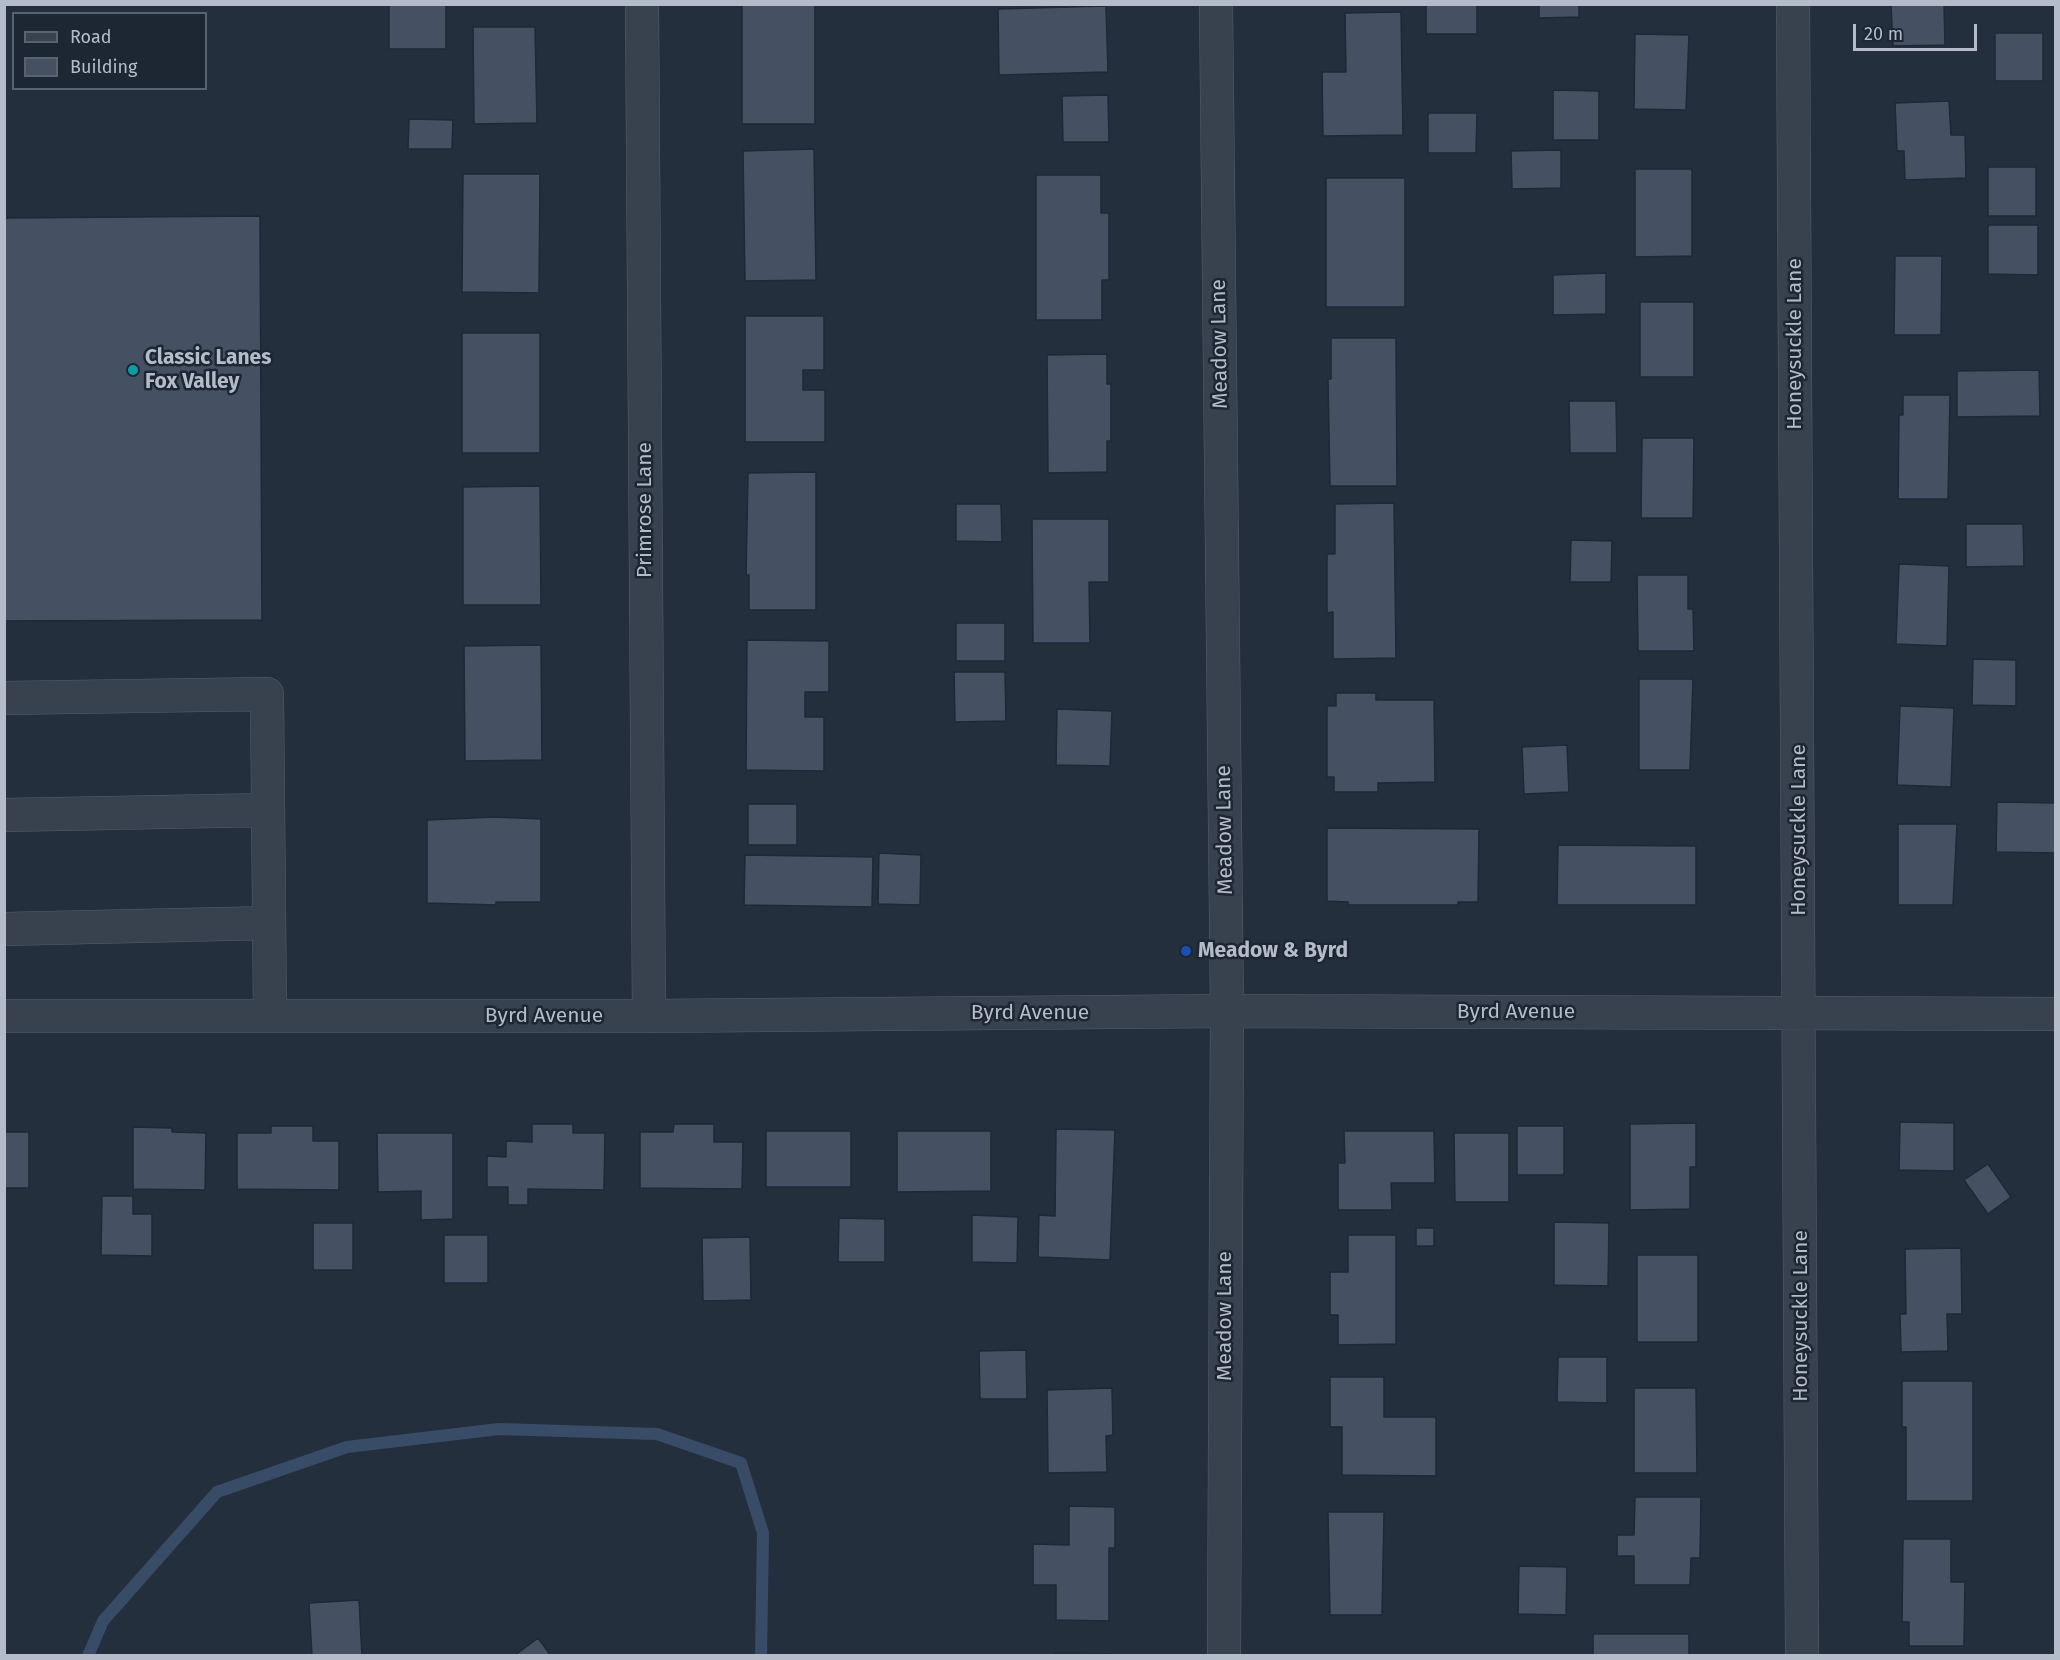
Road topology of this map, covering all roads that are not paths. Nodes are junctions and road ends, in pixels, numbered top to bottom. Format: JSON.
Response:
{"nodes":[{"id":1,"x":642,"y":4,"type":"edge"},
{"id":2,"x":1216,"y":4,"type":"edge"},
{"id":3,"x":1793,"y":4,"type":"edge"},
{"id":4,"x":4,"y":698,"type":"edge"},
{"id":5,"x":268,"y":810,"type":"junction"},
{"id":6,"x":4,"y":814,"type":"edge"},
{"id":7,"x":269,"y":923,"type":"junction"},
{"id":8,"x":4,"y":928,"type":"edge"},
{"id":9,"x":1227,"y":1011,"type":"junction"},
{"id":10,"x":1800,"y":1014,"type":"junction"},
{"id":11,"x":2055,"y":1014,"type":"edge"},
{"id":12,"x":4,"y":1016,"type":"edge"},
{"id":13,"x":270,"y":1016,"type":"junction"},
{"id":14,"x":649,"y":1016,"type":"junction"},
{"id":15,"x":1224,"y":1656,"type":"edge"},
{"id":16,"x":1802,"y":1656,"type":"edge"}],
"edges":[{"from":1,"to":14,"type":"street","name":"Primrose Lane"},
{"from":2,"to":9,"type":"street","name":"Meadow Lane"},
{"from":3,"to":10,"type":"street","name":"Honeysuckle Lane"},
{"from":4,"to":5,"type":"street"},
{"from":5,"to":6,"type":"street"},
{"from":5,"to":7,"type":"street"},
{"from":7,"to":8,"type":"street"},
{"from":7,"to":13,"type":"street"},
{"from":9,"to":10,"type":"street","name":"Byrd Avenue"},
{"from":9,"to":14,"type":"street","name":"Byrd Avenue"},
{"from":9,"to":15,"type":"street","name":"Meadow Lane"},
{"from":10,"to":11,"type":"street","name":"Byrd Avenue"},
{"from":10,"to":16,"type":"street","name":"Honeysuckle Lane"},
{"from":12,"to":13,"type":"street","name":"Byrd Avenue"},
{"from":13,"to":14,"type":"street","name":"Byrd Avenue"}]}
